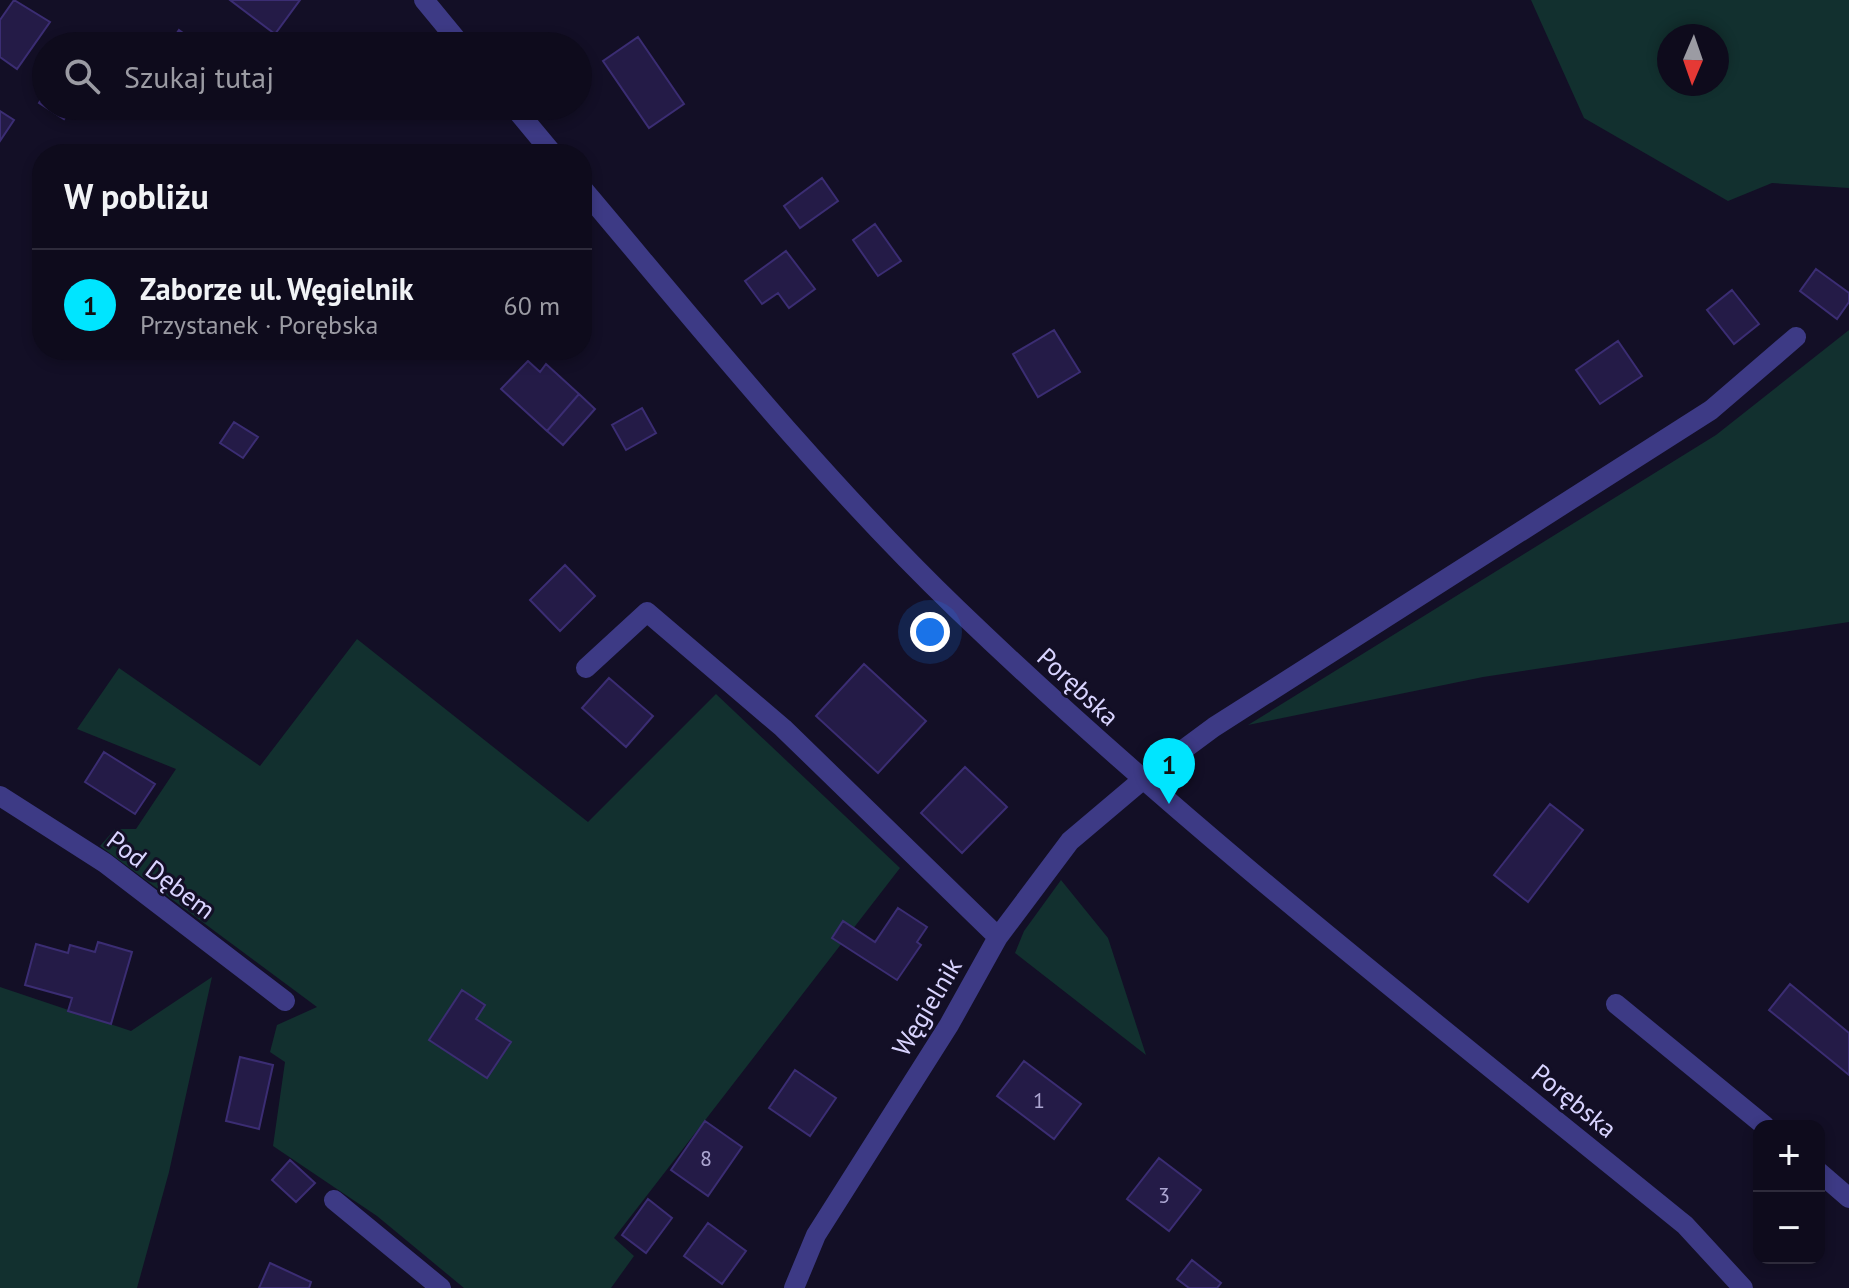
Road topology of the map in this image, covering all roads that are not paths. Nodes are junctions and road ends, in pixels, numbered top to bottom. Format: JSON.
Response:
{"nodes":[{"id":1,"x":424,"y":0,"type":"edge"},
{"id":2,"x":450,"y":32,"type":"edge"},
{"id":3,"x":525,"y":120,"type":"edge"},
{"id":4,"x":545,"y":144,"type":"edge"},
{"id":5,"x":592,"y":200,"type":"edge"},
{"id":6,"x":1796,"y":337,"type":"dead end"},
{"id":7,"x":586,"y":668,"type":"dead end"},
{"id":8,"x":1141,"y":781,"type":"junction"},
{"id":9,"x":0,"y":796,"type":"edge"},
{"id":10,"x":998,"y":937,"type":"junction"},
{"id":11,"x":285,"y":1001,"type":"dead end"},
{"id":12,"x":1616,"y":1004,"type":"dead end"},
{"id":13,"x":1758,"y":1120,"type":"edge"},
{"id":14,"x":1825,"y":1177,"type":"edge"},
{"id":15,"x":1849,"y":1198,"type":"edge"},
{"id":16,"x":334,"y":1200,"type":"dead end"},
{"id":17,"x":441,"y":1288,"type":"edge"},
{"id":18,"x":794,"y":1288,"type":"edge"},
{"id":19,"x":1743,"y":1288,"type":"edge"}],
"edges":[{"from":1,"to":2,"type":"street"},
{"from":3,"to":4,"type":"street"},
{"from":5,"to":8,"type":"street","name":"Porębska"},
{"from":6,"to":8,"type":"street","name":"Węgielnik"},
{"from":7,"to":10,"type":"street"},
{"from":8,"to":10,"type":"street","name":"Węgielnik"},
{"from":8,"to":19,"type":"street","name":"Porębska"},
{"from":9,"to":11,"type":"street","name":"Pod Dębem"},
{"from":10,"to":18,"type":"street","name":"Węgielnik"},
{"from":12,"to":13,"type":"street"},
{"from":14,"to":15,"type":"street"},
{"from":16,"to":17,"type":"street"}]}
